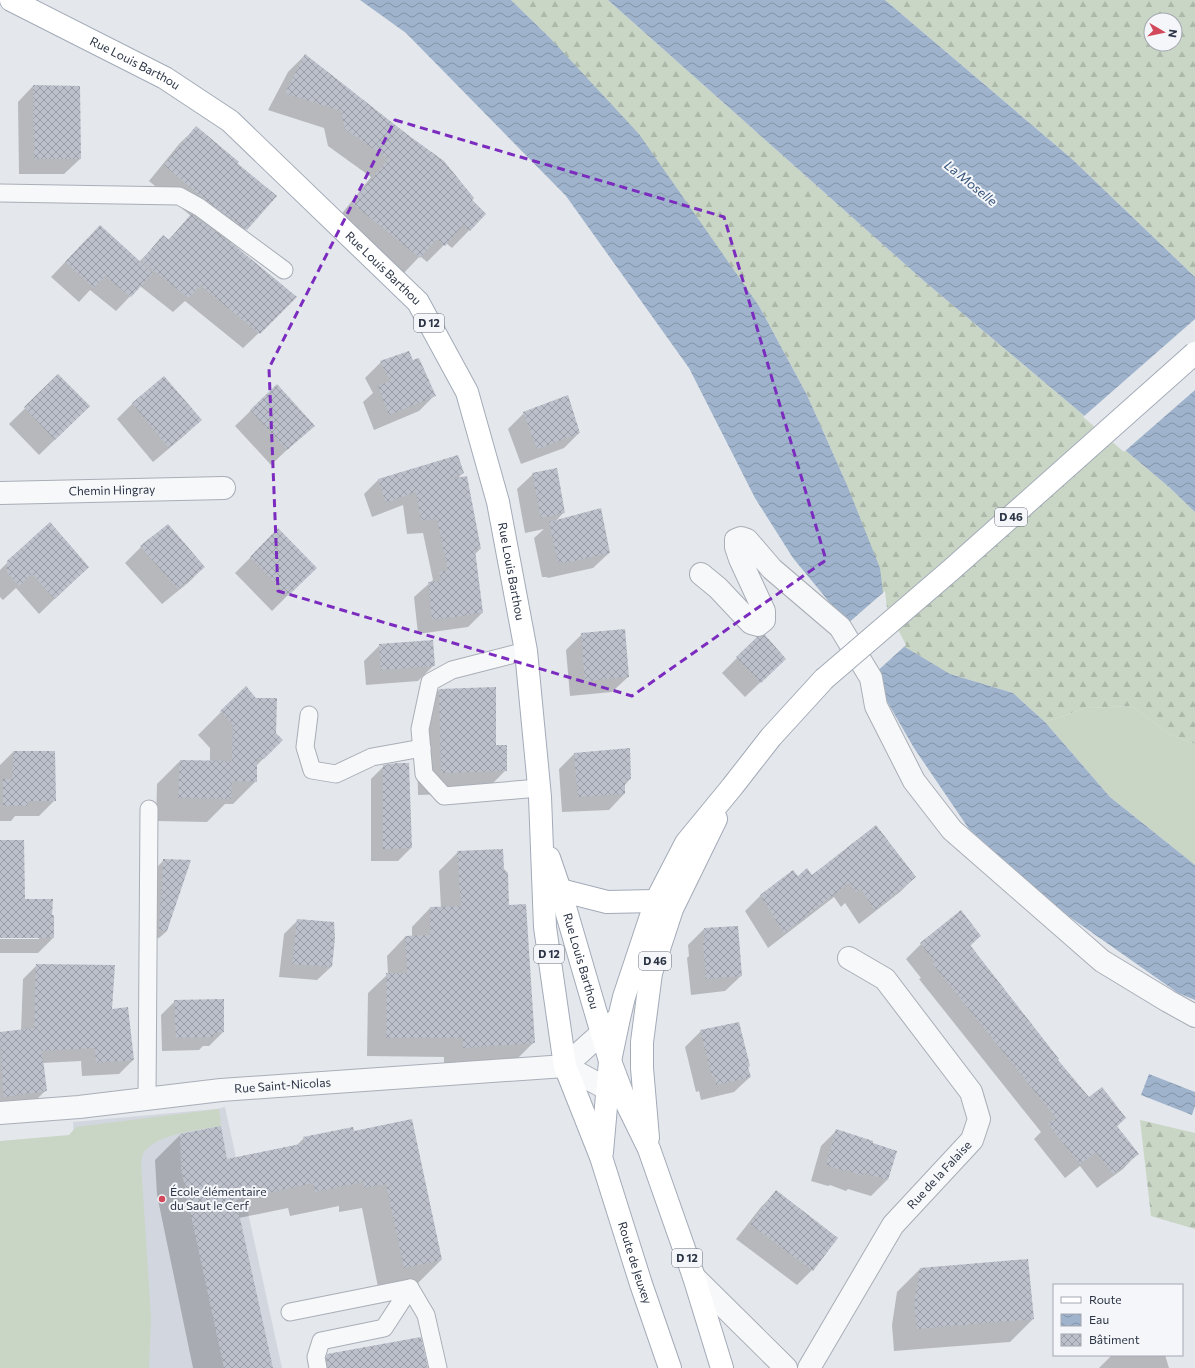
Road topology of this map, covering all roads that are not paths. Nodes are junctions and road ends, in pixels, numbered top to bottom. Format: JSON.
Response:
{"nodes":[{"id":1,"x":11,"y":0,"type":"edge"},
{"id":2,"x":0,"y":193,"type":"edge"},
{"id":3,"x":284,"y":270,"type":"dead end"},
{"id":4,"x":1195,"y":353,"type":"edge"},
{"id":5,"x":224,"y":488,"type":"dead end"},
{"id":6,"x":0,"y":493,"type":"edge"},
{"id":7,"x":701,"y":574,"type":"dead end"},
{"id":8,"x":526,"y":651,"type":"junction"},
{"id":9,"x":309,"y":714,"type":"dead end"},
{"id":10,"x":422,"y":748,"type":"junction"},
{"id":11,"x":732,"y":787,"type":"junction"},
{"id":12,"x":539,"y":788,"type":"junction"},
{"id":13,"x":149,"y":809,"type":"dead end"},
{"id":14,"x":543,"y":840,"type":"junction"},
{"id":15,"x":560,"y":890,"type":"junction"},
{"id":16,"x":656,"y":901,"type":"junction"},
{"id":17,"x":849,"y":958,"type":"dead end"},
{"id":18,"x":1195,"y":1016,"type":"edge"},
{"id":19,"x":619,"y":1018,"type":"junction"},
{"id":20,"x":602,"y":1033,"type":"junction"},
{"id":21,"x":610,"y":1061,"type":"junction"},
{"id":22,"x":565,"y":1066,"type":"junction"},
{"id":23,"x":615,"y":1094,"type":"junction"},
{"id":24,"x":147,"y":1099,"type":"junction"},
{"id":25,"x":0,"y":1113,"type":"edge"},
{"id":26,"x":649,"y":1149,"type":"junction"},
{"id":27,"x":601,"y":1157,"type":"junction"},
{"id":28,"x":694,"y":1277,"type":"junction"},
{"id":29,"x":410,"y":1288,"type":"junction"},
{"id":30,"x":290,"y":1312,"type":"dead end"},
{"id":31,"x":318,"y":1368,"type":"edge"},
{"id":32,"x":438,"y":1368,"type":"edge"},
{"id":33,"x":670,"y":1368,"type":"edge"},
{"id":34,"x":722,"y":1368,"type":"edge"},
{"id":35,"x":786,"y":1368,"type":"edge"},
{"id":36,"x":809,"y":1368,"type":"edge"}],
"edges":[{"from":1,"to":8,"type":"main road","name":"Rue Louis Barthou","number":"D 12"},
{"from":2,"to":3,"type":"lane"},
{"from":4,"to":11,"type":"main road","number":"D 46","bridge":true},
{"from":5,"to":6,"type":"street","name":"Chemin Hingray"},
{"from":7,"to":18,"type":"street"},
{"from":8,"to":10,"type":"lane"},
{"from":8,"to":12,"type":"main road","name":"Rue Louis Barthou","number":"D 12"},
{"from":9,"to":10,"type":"lane"},
{"from":10,"to":12,"type":"lane"},
{"from":11,"to":16,"type":"main road","number":"D 46"},
{"from":11,"to":26,"type":"main road","number":"D 46"},
{"from":12,"to":14,"type":"main road","name":"Rue Louis Barthou","number":"D 12"},
{"from":13,"to":24,"type":"lane"},
{"from":14,"to":15,"type":"main road","name":"Rue Louis Barthou","number":"D 12"},
{"from":14,"to":22,"type":"main road","name":"Rue Louis Barthou","number":"D 12"},
{"from":15,"to":16,"type":"main road","name":"Rue Louis Barthou"},
{"from":15,"to":20,"type":"main road","name":"Rue Louis Barthou","number":"D 12"},
{"from":16,"to":19,"type":"main road","number":"D 46"},
{"from":17,"to":36,"type":"street","name":"Rue de la Falaise"},
{"from":19,"to":20,"type":"street"},
{"from":19,"to":21,"type":"main road","number":"D 46"},
{"from":20,"to":21,"type":"main road","number":"D 12"},
{"from":20,"to":22,"type":"street"},
{"from":21,"to":23,"type":"main road","number":"D 12"},
{"from":22,"to":23,"type":"street"},
{"from":22,"to":24,"type":"street","name":"Rue Saint-Nicolas"},
{"from":22,"to":27,"type":"main road","number":"D 12"},
{"from":23,"to":26,"type":"main road","number":"D 12"},
{"from":23,"to":27,"type":"main road"},
{"from":24,"to":25,"type":"street","name":"Rue Saint-Nicolas"},
{"from":26,"to":28,"type":"main road","number":"D 12"},
{"from":27,"to":33,"type":"main road","name":"Route de Jeuxey","number":"D 12"},
{"from":28,"to":34,"type":"main road","number":"D 12"},
{"from":28,"to":35,"type":"street"},
{"from":29,"to":30,"type":"lane"},
{"from":29,"to":31,"type":"lane"},
{"from":29,"to":32,"type":"lane"}]}
